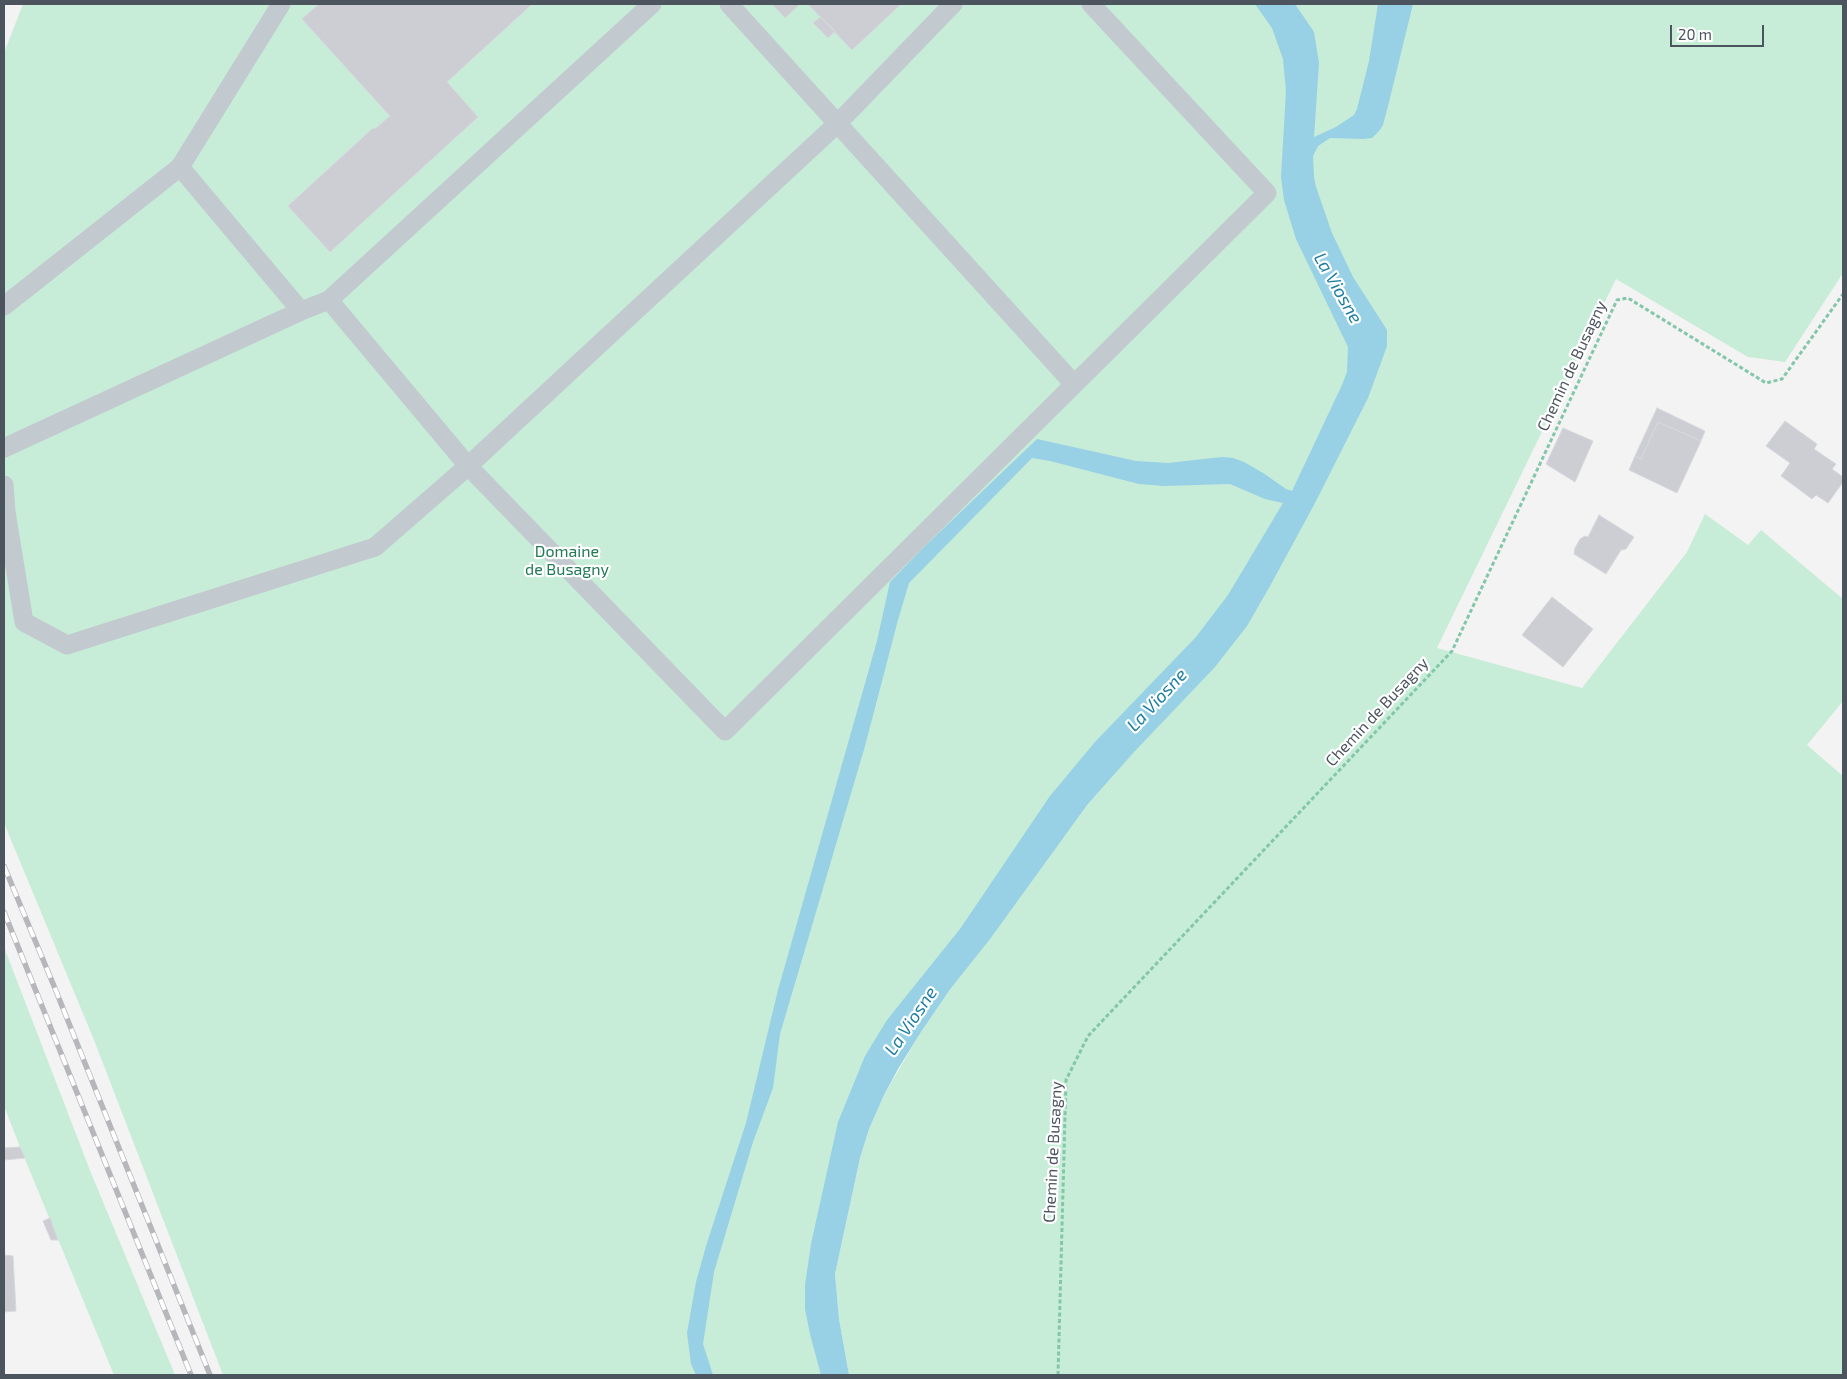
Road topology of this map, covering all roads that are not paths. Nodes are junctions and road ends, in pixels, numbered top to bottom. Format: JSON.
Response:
{"nodes":[{"id":1,"x":281,"y":4,"type":"edge"},
{"id":2,"x":652,"y":4,"type":"edge"},
{"id":3,"x":729,"y":4,"type":"edge"},
{"id":4,"x":952,"y":4,"type":"edge"},
{"id":5,"x":1091,"y":4,"type":"edge"},
{"id":6,"x":838,"y":123,"type":"junction"},
{"id":7,"x":180,"y":166,"type":"junction"},
{"id":8,"x":329,"y":300,"type":"junction"},
{"id":9,"x":4,"y":306,"type":"edge"},
{"id":10,"x":301,"y":311,"type":"junction"},
{"id":11,"x":1073,"y":383,"type":"junction"},
{"id":12,"x":4,"y":448,"type":"edge"},
{"id":13,"x":468,"y":466,"type":"junction"},
{"id":14,"x":4,"y":485,"type":"edge"}],
"edges":[{"from":1,"to":7,"type":"lane"},
{"from":2,"to":8,"type":"lane"},
{"from":3,"to":6,"type":"lane"},
{"from":4,"to":6,"type":"lane"},
{"from":5,"to":11,"type":"lane"},
{"from":6,"to":11,"type":"lane"},
{"from":6,"to":13,"type":"lane"},
{"from":7,"to":9,"type":"lane"},
{"from":7,"to":10,"type":"lane"},
{"from":8,"to":10,"type":"lane"},
{"from":8,"to":13,"type":"lane"},
{"from":10,"to":12,"type":"lane"},
{"from":11,"to":13,"type":"lane"},
{"from":13,"to":14,"type":"lane"}]}
